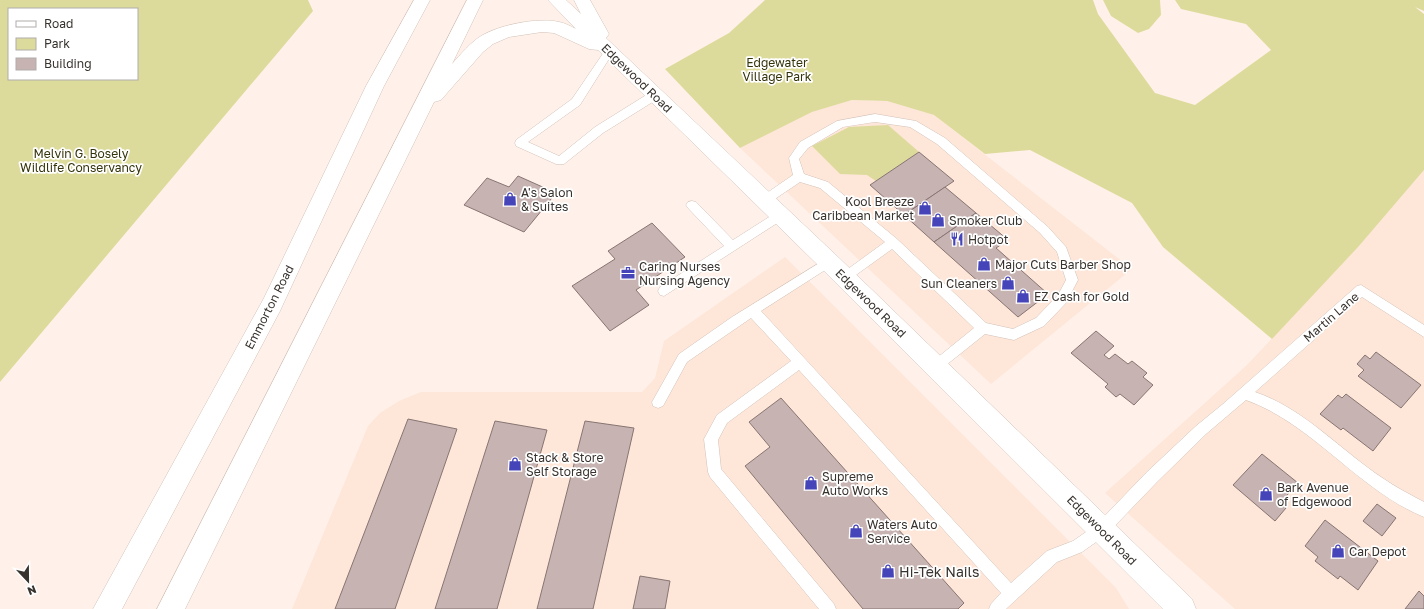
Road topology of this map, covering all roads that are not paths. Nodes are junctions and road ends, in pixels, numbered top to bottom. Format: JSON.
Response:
{"nodes":[{"id":1,"x":404,"y":0,"type":"edge"},
{"id":2,"x":422,"y":0,"type":"edge"},
{"id":3,"x":475,"y":0,"type":"edge"},
{"id":4,"x":556,"y":0,"type":"edge"},
{"id":5,"x":582,"y":0,"type":"edge"},
{"id":6,"x":609,"y":51,"type":"junction"},
{"id":7,"x":375,"y":86,"type":"junction"},
{"id":8,"x":655,"y":95,"type":"junction"},
{"id":9,"x":419,"y":110,"type":"junction"},
{"id":10,"x":799,"y":176,"type":"junction"},
{"id":11,"x":692,"y":205,"type":"dead end"},
{"id":12,"x":773,"y":208,"type":"junction"},
{"id":13,"x":892,"y":242,"type":"junction"},
{"id":14,"x":732,"y":247,"type":"junction"},
{"id":15,"x":837,"y":270,"type":"junction"},
{"id":16,"x":664,"y":291,"type":"dead end"},
{"id":17,"x":753,"y":311,"type":"junction"},
{"id":18,"x":983,"y":328,"type":"junction"},
{"id":19,"x":1424,"y":332,"type":"edge"},
{"id":20,"x":800,"y":362,"type":"junction"},
{"id":21,"x":936,"y":366,"type":"junction"},
{"id":22,"x":1244,"y":394,"type":"junction"},
{"id":23,"x":658,"y":402,"type":"dead end"},
{"id":24,"x":1424,"y":510,"type":"edge"},
{"id":25,"x":1102,"y":530,"type":"junction"},
{"id":26,"x":1011,"y":593,"type":"junction"},
{"id":27,"x":107,"y":609,"type":"edge"},
{"id":28,"x":171,"y":609,"type":"edge"},
{"id":29,"x":829,"y":609,"type":"edge"},
{"id":30,"x":996,"y":609,"type":"edge"},
{"id":31,"x":1182,"y":609,"type":"edge"}],
"edges":[{"from":1,"to":7,"type":"main road"},
{"from":2,"to":7,"type":"main road","name":"Emmorton Road"},
{"from":3,"to":9,"type":"main road"},
{"from":4,"to":6,"type":"main road","name":"Edgewood Road"},
{"from":5,"to":6,"type":"main road"},
{"from":6,"to":8,"type":"main road","name":"Edgewood Road"},
{"from":6,"to":8,"type":"lane"},
{"from":6,"to":9,"type":"main road"},
{"from":7,"to":27,"type":"main road","name":"Emmorton Road"},
{"from":8,"to":12,"type":"main road","name":"Edgewood Road"},
{"from":9,"to":28,"type":"main road"},
{"from":10,"to":12,"type":"lane"},
{"from":10,"to":13,"type":"lane"},
{"from":10,"to":18,"type":"lane"},
{"from":11,"to":14,"type":"lane"},
{"from":12,"to":14,"type":"lane"},
{"from":12,"to":15,"type":"main road","name":"Edgewood Road"},
{"from":13,"to":15,"type":"lane"},
{"from":13,"to":18,"type":"lane"},
{"from":14,"to":16,"type":"lane"},
{"from":15,"to":17,"type":"lane"},
{"from":15,"to":21,"type":"main road","name":"Edgewood Road"},
{"from":17,"to":20,"type":"lane"},
{"from":17,"to":23,"type":"lane"},
{"from":18,"to":21,"type":"lane"},
{"from":19,"to":22,"type":"lane","name":"Martin Lane"},
{"from":20,"to":26,"type":"lane"},
{"from":20,"to":29,"type":"lane"},
{"from":21,"to":25,"type":"main road","name":"Edgewood Road"},
{"from":22,"to":24,"type":"lane"},
{"from":22,"to":25,"type":"lane","name":"Martin Lane"},
{"from":25,"to":26,"type":"lane","name":"Martin Lane"},
{"from":25,"to":31,"type":"main road","name":"Edgewood Road"},
{"from":26,"to":30,"type":"lane","name":"Martin Lane"}]}
